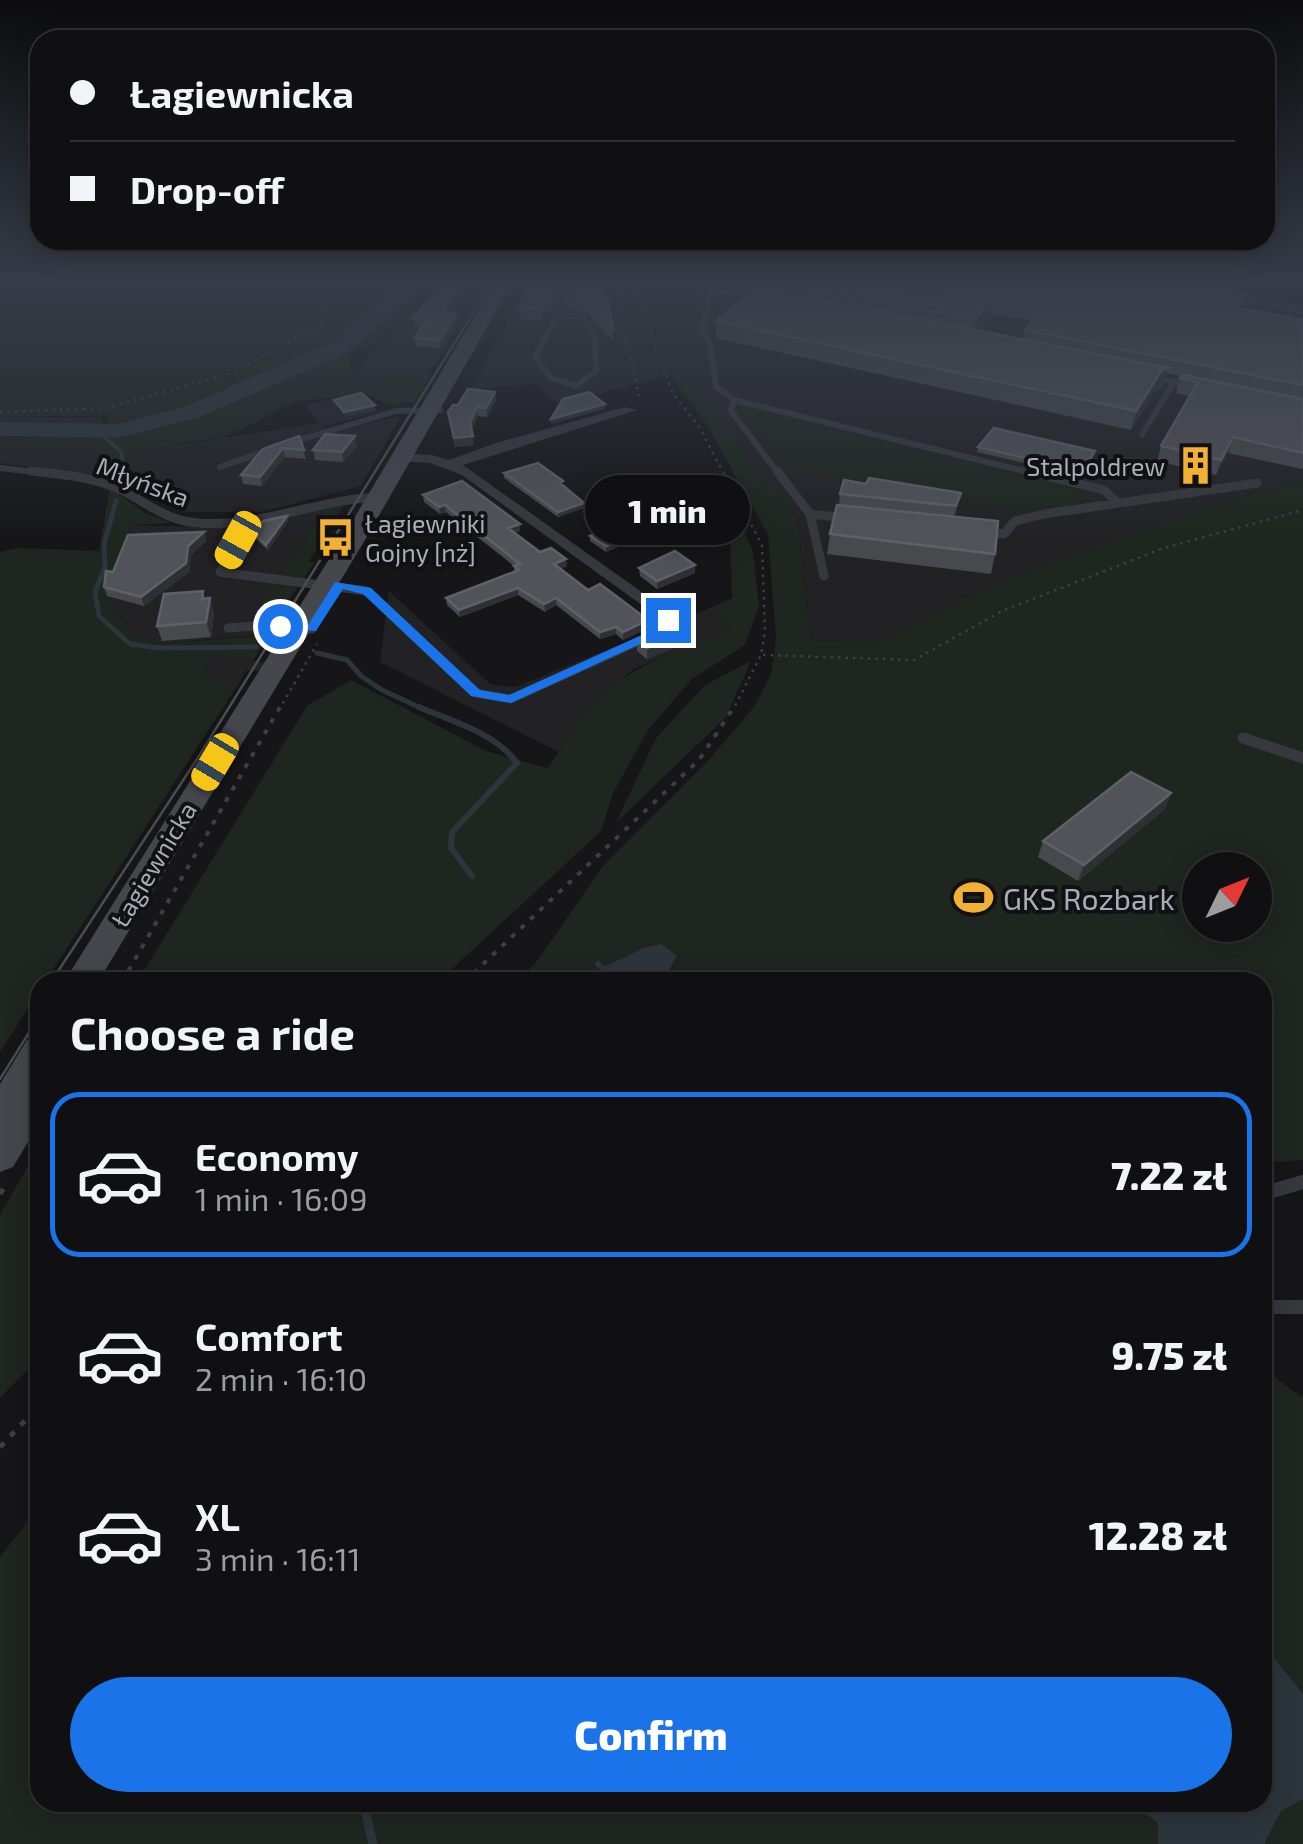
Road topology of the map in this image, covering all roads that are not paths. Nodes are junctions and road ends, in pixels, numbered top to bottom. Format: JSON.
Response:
{"nodes":[{"id":1,"x":456,"y":370,"type":"edge"},
{"id":2,"x":460,"y":370,"type":"edge"},
{"id":3,"x":539,"y":370,"type":"edge"},
{"id":4,"x":596,"y":370,"type":"edge"},
{"id":5,"x":714,"y":370,"type":"edge"},
{"id":6,"x":1140,"y":375,"type":"edge"},
{"id":7,"x":1174,"y":382,"type":"junction"},
{"id":8,"x":1211,"y":389,"type":"edge"},
{"id":9,"x":734,"y":400,"type":"junction"},
{"id":10,"x":434,"y":410,"type":"junction"},
{"id":11,"x":630,"y":410,"type":"road end"},
{"id":12,"x":1142,"y":435,"type":"dead end"},
{"id":13,"x":406,"y":457,"type":"junction"},
{"id":14,"x":452,"y":464,"type":"junction"},
{"id":15,"x":220,"y":467,"type":"dead end"},
{"id":16,"x":0,"y":468,"type":"edge"},
{"id":17,"x":1257,"y":483,"type":"dead end"},
{"id":18,"x":382,"y":497,"type":"junction"},
{"id":19,"x":1118,"y":503,"type":"junction"},
{"id":20,"x":810,"y":514,"type":"junction"},
{"id":21,"x":849,"y":518,"type":"edge"},
{"id":22,"x":966,"y":530,"type":"edge"},
{"id":23,"x":238,"y":540,"type":"dead end"},
{"id":24,"x":824,"y":576,"type":"dead end"},
{"id":25,"x":332,"y":584,"type":"junction"},
{"id":26,"x":668,"y":620,"type":"joint"},
{"id":27,"x":228,"y":628,"type":"dead end"},
{"id":28,"x":309,"y":632,"type":"junction"},
{"id":29,"x":1243,"y":738,"type":"dead end"},
{"id":30,"x":1303,"y":758,"type":"edge"},
{"id":31,"x":88,"y":972,"type":"edge"},
{"id":32,"x":109,"y":972,"type":"edge"},
{"id":33,"x":30,"y":1066,"type":"edge"},
{"id":34,"x":30,"y":1106,"type":"edge"},
{"id":35,"x":0,"y":1116,"type":"edge"},
{"id":36,"x":0,"y":1156,"type":"edge"},
{"id":37,"x":1303,"y":1182,"type":"edge"},
{"id":38,"x":1272,"y":1191,"type":"edge"},
{"id":39,"x":1303,"y":1306,"type":"edge"},
{"id":40,"x":1272,"y":1307,"type":"edge"}],
"edges":[{"from":1,"to":10,"type":"main road","name":"Łagiewnicka"},
{"from":2,"to":10,"type":"main road","name":"Łagiewnicka"},
{"from":3,"to":4,"type":"lane"},
{"from":5,"to":9,"type":"lane"},
{"from":6,"to":7,"type":"lane"},
{"from":7,"to":8,"type":"lane"},
{"from":7,"to":12,"type":"lane"},
{"from":9,"to":19,"type":"lane"},
{"from":9,"to":20,"type":"lane"},
{"from":10,"to":13,"type":"main road","name":"Łagiewnicka"},
{"from":10,"to":15,"type":"lane"},
{"from":11,"to":14,"type":"street"},
{"from":13,"to":14,"type":"street"},
{"from":13,"to":18,"type":"main road","name":"Łagiewnicka"},
{"from":14,"to":26,"type":"street"},
{"from":16,"to":18,"type":"lane","name":"Młyńska"},
{"from":17,"to":19,"type":"lane"},
{"from":18,"to":25,"type":"main road","name":"Łagiewnicka"},
{"from":19,"to":22,"type":"lane"},
{"from":20,"to":21,"type":"lane"},
{"from":20,"to":24,"type":"lane"},
{"from":23,"to":25,"type":"lane"},
{"from":25,"to":26,"type":"lane"},
{"from":25,"to":28,"type":"main road","name":"Łagiewnicka"},
{"from":27,"to":28,"type":"lane"},
{"from":28,"to":31,"type":"main road","name":"Łagiewnicka"},
{"from":28,"to":32,"type":"main road","name":"Łagiewnicka"},
{"from":29,"to":30,"type":"lane"},
{"from":33,"to":35,"type":"main road"},
{"from":34,"to":36,"type":"main road"},
{"from":37,"to":38,"type":"lane"},
{"from":39,"to":40,"type":"lane"}]}
